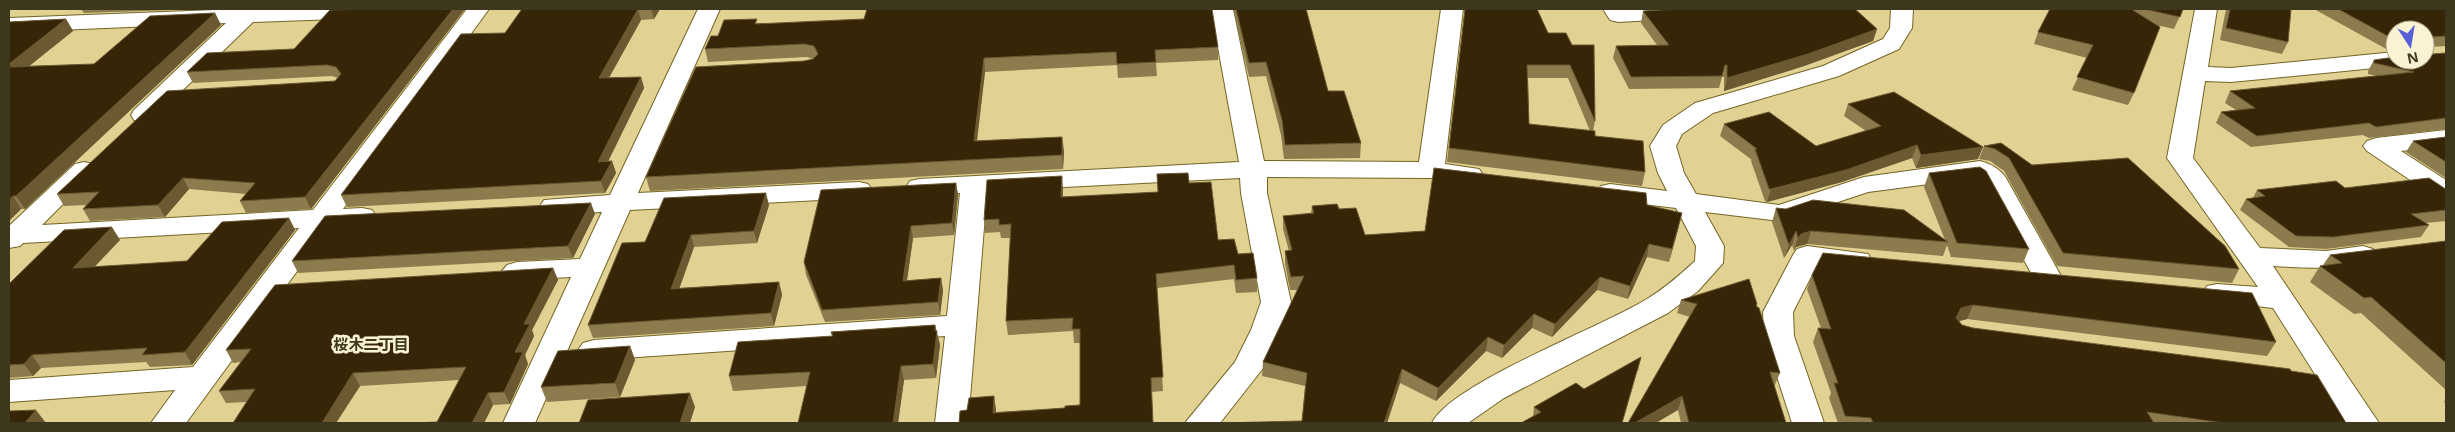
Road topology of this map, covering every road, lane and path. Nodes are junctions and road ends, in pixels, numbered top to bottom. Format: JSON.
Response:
{"nodes":[{"id":1,"x":22,"y":9,"type":"edge"},
{"id":2,"x":421,"y":9,"type":"edge"},
{"id":3,"x":478,"y":9,"type":"edge"},
{"id":4,"x":709,"y":9,"type":"edge"},
{"id":5,"x":1222,"y":9,"type":"edge"},
{"id":6,"x":1452,"y":9,"type":"edge"},
{"id":7,"x":1614,"y":9,"type":"edge"},
{"id":8,"x":1728,"y":9,"type":"edge"},
{"id":9,"x":1902,"y":9,"type":"edge"},
{"id":10,"x":2206,"y":9,"type":"edge"},
{"id":11,"x":251,"y":12,"type":"edge"},
{"id":12,"x":9,"y":19,"type":"edge"},
{"id":13,"x":9,"y":25,"type":"edge"},
{"id":14,"x":2385,"y":60,"type":"edge"},
{"id":15,"x":709,"y":72,"type":"edge"},
{"id":16,"x":679,"y":73,"type":"junction"},
{"id":17,"x":2196,"y":74,"type":"junction"},
{"id":18,"x":196,"y":92,"type":"edge"},
{"id":19,"x":167,"y":93,"type":"junction"},
{"id":20,"x":123,"y":134,"type":"edge"},
{"id":21,"x":2446,"y":138,"type":"edge"},
{"id":22,"x":102,"y":154,"type":"edge"},
{"id":23,"x":1253,"y":170,"type":"junction"},
{"id":24,"x":1431,"y":170,"type":"junction"},
{"id":25,"x":1490,"y":177,"type":"edge"},
{"id":26,"x":974,"y":184,"type":"junction"},
{"id":27,"x":1587,"y":189,"type":"edge"},
{"id":28,"x":2446,"y":192,"type":"edge"},
{"id":29,"x":1685,"y":200,"type":"junction"},
{"id":30,"x":619,"y":203,"type":"junction"},
{"id":31,"x":530,"y":208,"type":"edge"},
{"id":32,"x":383,"y":215,"type":"edge"},
{"id":33,"x":324,"y":218,"type":"junction"},
{"id":34,"x":11,"y":237,"type":"edge"},
{"id":35,"x":2391,"y":252,"type":"edge"},
{"id":36,"x":2251,"y":256,"type":"junction"},
{"id":37,"x":1886,"y":262,"type":"edge"},
{"id":38,"x":591,"y":267,"type":"junction"},
{"id":39,"x":491,"y":273,"type":"edge"},
{"id":40,"x":2016,"y":273,"type":"edge"},
{"id":41,"x":2046,"y":276,"type":"junction"},
{"id":42,"x":2075,"y":278,"type":"edge"},
{"id":43,"x":302,"y":284,"type":"edge"},
{"id":44,"x":272,"y":286,"type":"junction"},
{"id":45,"x":2193,"y":290,"type":"edge"},
{"id":46,"x":2282,"y":299,"type":"junction"},
{"id":47,"x":962,"y":325,"type":"junction"},
{"id":48,"x":552,"y":353,"type":"junction"},
{"id":49,"x":2293,"y":372,"type":"edge"},
{"id":50,"x":203,"y":377,"type":"junction"},
{"id":51,"x":2333,"y":377,"type":"junction"},
{"id":52,"x":9,"y":391,"type":"edge"},
{"id":53,"x":168,"y":423,"type":"edge"},
{"id":54,"x":519,"y":423,"type":"edge"},
{"id":55,"x":952,"y":423,"type":"edge"},
{"id":56,"x":1202,"y":423,"type":"edge"},
{"id":57,"x":1448,"y":423,"type":"edge"},
{"id":58,"x":1808,"y":423,"type":"edge"},
{"id":59,"x":2363,"y":423,"type":"edge"}],
"edges":[{"from":1,"to":12,"type":"street"},
{"from":2,"to":11,"type":"street"},
{"from":3,"to":33,"type":"street"},
{"from":4,"to":16,"type":"street"},
{"from":5,"to":23,"type":"street"},
{"from":6,"to":24,"type":"street"},
{"from":7,"to":8,"type":"street"},
{"from":9,"to":29,"type":"street"},
{"from":10,"to":17,"type":"street"},
{"from":11,"to":13,"type":"street"},
{"from":11,"to":19,"type":"street"},
{"from":14,"to":17,"type":"street"},
{"from":15,"to":16,"type":"street"},
{"from":16,"to":30,"type":"street"},
{"from":17,"to":36,"type":"street"},
{"from":18,"to":19,"type":"street"},
{"from":19,"to":20,"type":"street"},
{"from":21,"to":28,"type":"street"},
{"from":22,"to":34,"type":"street"},
{"from":23,"to":24,"type":"street"},
{"from":23,"to":26,"type":"street"},
{"from":23,"to":56,"type":"street"},
{"from":24,"to":25,"type":"street"},
{"from":26,"to":30,"type":"street"},
{"from":26,"to":47,"type":"street"},
{"from":27,"to":29,"type":"street"},
{"from":29,"to":41,"type":"street"},
{"from":29,"to":57,"type":"street"},
{"from":30,"to":31,"type":"street"},
{"from":30,"to":38,"type":"street"},
{"from":32,"to":33,"type":"street"},
{"from":33,"to":34,"type":"street"},
{"from":33,"to":44,"type":"street"},
{"from":35,"to":36,"type":"street"},
{"from":36,"to":46,"type":"street"},
{"from":37,"to":58,"type":"street"},
{"from":38,"to":39,"type":"street"},
{"from":38,"to":48,"type":"street"},
{"from":40,"to":41,"type":"street"},
{"from":41,"to":42,"type":"street"},
{"from":43,"to":44,"type":"street"},
{"from":44,"to":50,"type":"street"},
{"from":45,"to":46,"type":"street"},
{"from":46,"to":51,"type":"street"},
{"from":47,"to":48,"type":"street"},
{"from":47,"to":55,"type":"street"},
{"from":48,"to":54,"type":"street"},
{"from":49,"to":51,"type":"street"},
{"from":50,"to":52,"type":"street"},
{"from":50,"to":53,"type":"street"},
{"from":51,"to":59,"type":"street"}]}
